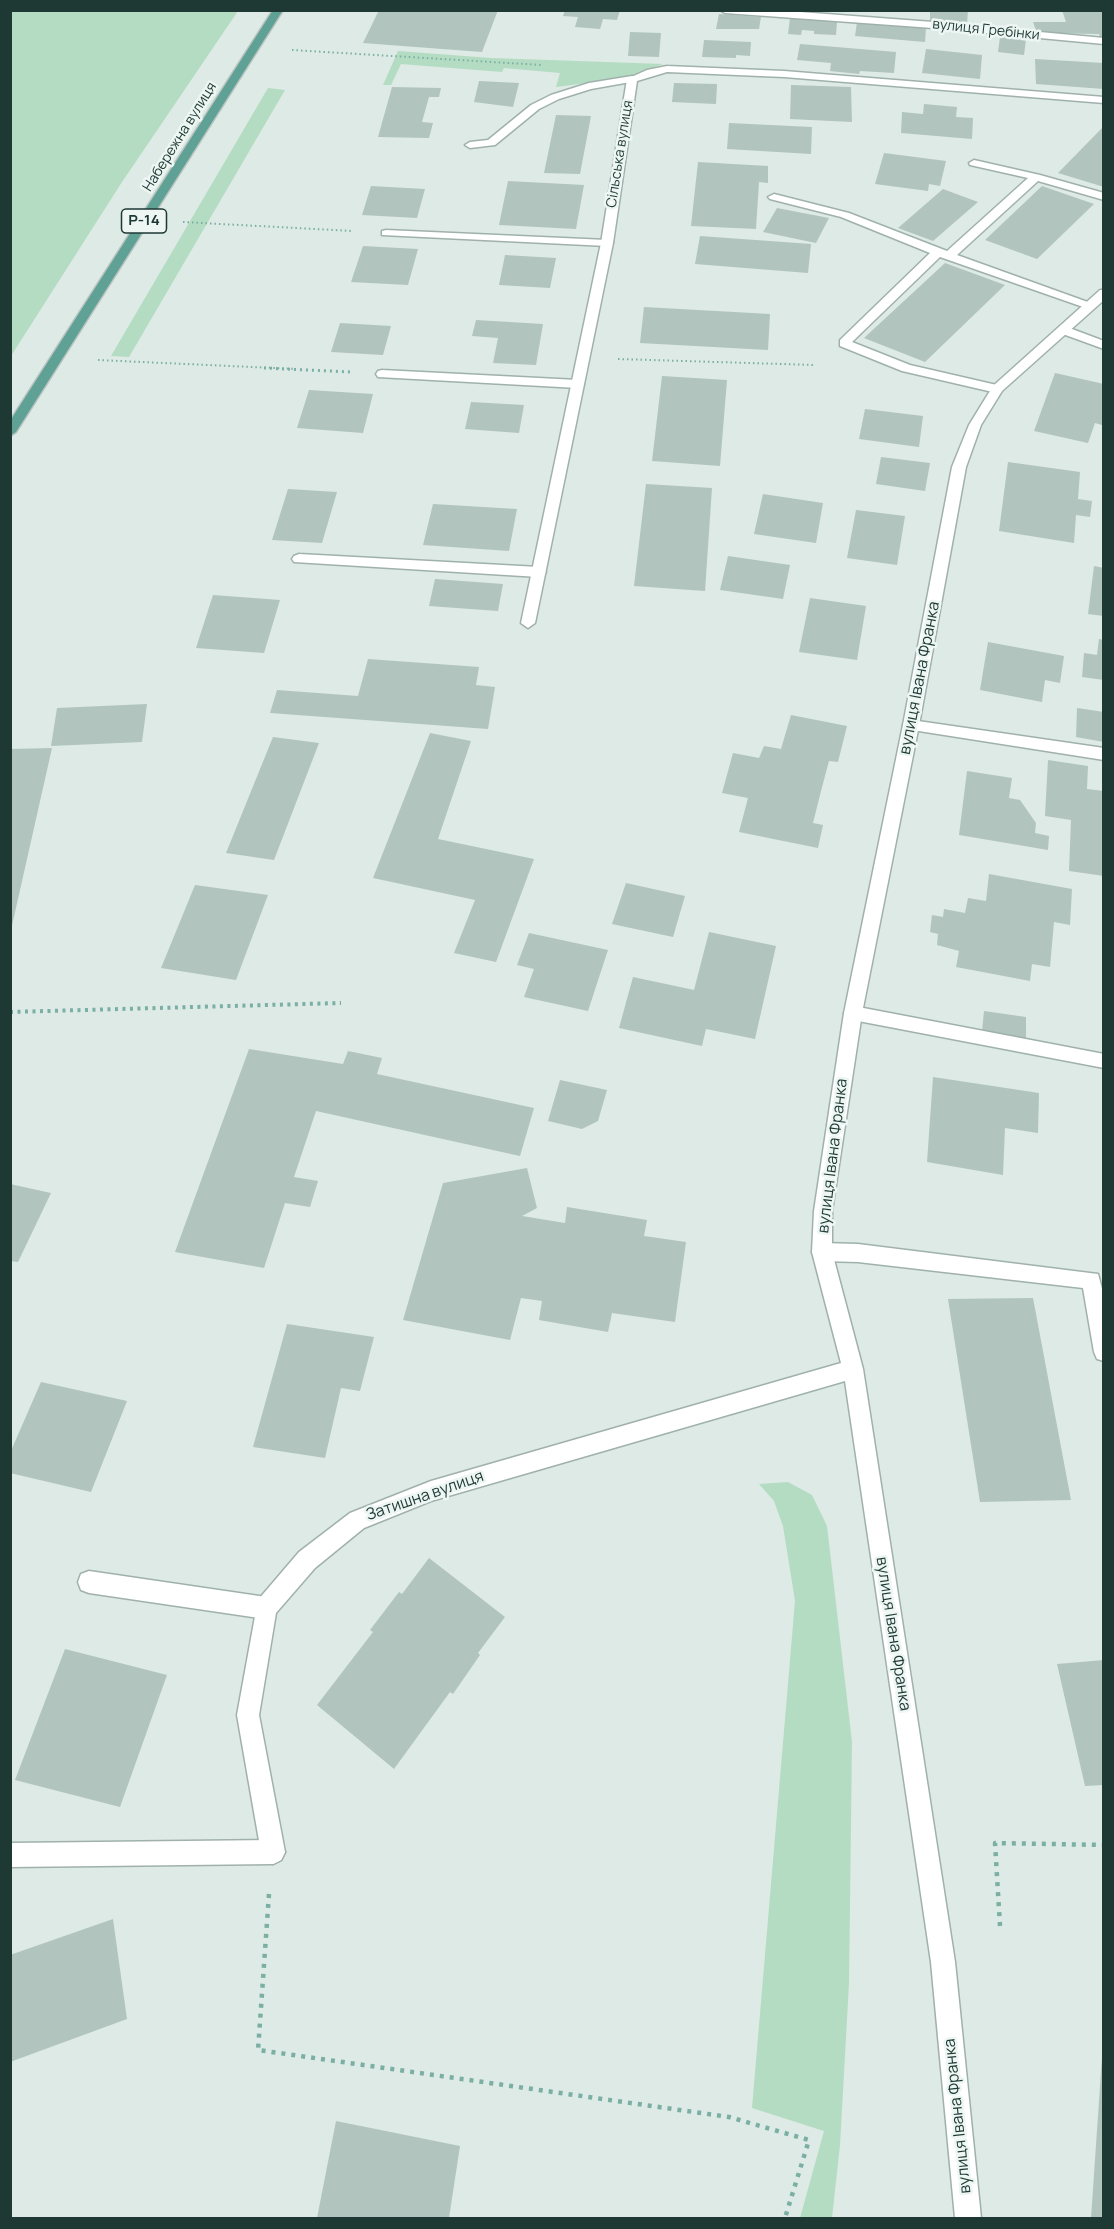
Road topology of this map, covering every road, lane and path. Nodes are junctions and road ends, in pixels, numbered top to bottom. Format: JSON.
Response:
{"nodes":[{"id":1,"x":278,"y":10,"type":"edge"},
{"id":2,"x":725,"y":10,"type":"edge"},
{"id":3,"x":1104,"y":41,"type":"edge"},
{"id":4,"x":254,"y":48,"type":"junction"},
{"id":5,"x":544,"y":65,"type":"dead end"},
{"id":6,"x":632,"y":79,"type":"junction"},
{"id":7,"x":1104,"y":100,"type":"edge"},
{"id":8,"x":470,"y":145,"type":"dead end"},
{"id":9,"x":974,"y":163,"type":"dead end"},
{"id":10,"x":1036,"y":177,"type":"junction"},
{"id":11,"x":774,"y":197,"type":"dead end"},
{"id":12,"x":1104,"y":197,"type":"edge"},
{"id":13,"x":145,"y":220,"type":"junction"},
{"id":14,"x":386,"y":233,"type":"joint"},
{"id":15,"x":607,"y":243,"type":"junction"},
{"id":16,"x":943,"y":254,"type":"junction"},
{"id":17,"x":1097,"y":299,"type":"edge"},
{"id":18,"x":1064,"y":330,"type":"junction"},
{"id":19,"x":1104,"y":345,"type":"edge"},
{"id":20,"x":583,"y":357,"type":"junction"},
{"id":21,"x":58,"y":358,"type":"junction"},
{"id":22,"x":822,"y":365,"type":"dead end"},
{"id":23,"x":382,"y":374,"type":"joint"},
{"id":24,"x":578,"y":384,"type":"junction"},
{"id":25,"x":997,"y":389,"type":"junction"},
{"id":26,"x":10,"y":432,"type":"edge"},
{"id":27,"x":299,"y":559,"type":"dead end"},
{"id":28,"x":539,"y":572,"type":"junction"},
{"id":29,"x":528,"y":623,"type":"dead end"},
{"id":30,"x":911,"y":725,"type":"junction"},
{"id":31,"x":1104,"y":754,"type":"edge"},
{"id":32,"x":341,"y":1003,"type":"dead end"},
{"id":33,"x":10,"y":1012,"type":"edge"},
{"id":34,"x":853,"y":1013,"type":"junction"},
{"id":35,"x":1104,"y":1061,"type":"edge"},
{"id":36,"x":822,"y":1252,"type":"junction"},
{"id":37,"x":1104,"y":1352,"type":"edge"},
{"id":38,"x":853,"y":1369,"type":"junction"},
{"id":39,"x":89,"y":1582,"type":"dead end"},
{"id":40,"x":266,"y":1608,"type":"junction"},
{"id":41,"x":1104,"y":1845,"type":"edge"},
{"id":42,"x":273,"y":1852,"type":"junction"},
{"id":43,"x":10,"y":1855,"type":"edge"},
{"id":44,"x":1000,"y":1926,"type":"dead end"},
{"id":45,"x":785,"y":2218,"type":"edge"},
{"id":46,"x":968,"y":2218,"type":"edge"}],
"edges":[{"from":1,"to":4,"type":"main road","name":"Набережна вулиця","number":"Р-14"},
{"from":2,"to":3,"type":"street","name":"вулиця Гребінки"},
{"from":4,"to":5,"type":"path"},
{"from":4,"to":13,"type":"main road","name":"Набережна вулиця","number":"Р-14"},
{"from":6,"to":7,"type":"street","name":"Сільська вулиця"},
{"from":6,"to":8,"type":"street"},
{"from":6,"to":15,"type":"street","name":"Сільська вулиця"},
{"from":9,"to":10,"type":"street"},
{"from":10,"to":12,"type":"street"},
{"from":10,"to":16,"type":"street"},
{"from":11,"to":16,"type":"street"},
{"from":13,"to":14,"type":"path"},
{"from":13,"to":21,"type":"main road","name":"Набережна вулиця","number":"Р-14"},
{"from":14,"to":15,"type":"street"},
{"from":15,"to":20,"type":"street","name":"Сільська вулиця"},
{"from":16,"to":17,"type":"street"},
{"from":16,"to":25,"type":"street"},
{"from":17,"to":18,"type":"street","name":"вулиця Івана Франка"},
{"from":18,"to":19,"type":"street"},
{"from":18,"to":25,"type":"street","name":"вулиця Івана Франка"},
{"from":20,"to":22,"type":"path"},
{"from":20,"to":24,"type":"street","name":"Сільська вулиця"},
{"from":21,"to":23,"type":"path"},
{"from":21,"to":26,"type":"main road","name":"Набережна вулиця","number":"Р-14"},
{"from":23,"to":24,"type":"street"},
{"from":24,"to":28,"type":"street","name":"Сільська вулиця"},
{"from":25,"to":30,"type":"street","name":"вулиця Івана Франка"},
{"from":27,"to":28,"type":"street"},
{"from":28,"to":29,"type":"street","name":"Сільська вулиця"},
{"from":30,"to":31,"type":"street"},
{"from":30,"to":34,"type":"street","name":"вулиця Івана Франка"},
{"from":32,"to":33,"type":"path"},
{"from":34,"to":35,"type":"street"},
{"from":34,"to":36,"type":"street","name":"вулиця Івана Франка"},
{"from":36,"to":37,"type":"street"},
{"from":36,"to":38,"type":"street","name":"вулиця Івана Франка"},
{"from":38,"to":40,"type":"street","name":"Затишна вулиця"},
{"from":38,"to":46,"type":"street","name":"вулиця Івана Франка"},
{"from":39,"to":40,"type":"street"},
{"from":40,"to":42,"type":"street"},
{"from":41,"to":44,"type":"path"},
{"from":42,"to":43,"type":"street"},
{"from":42,"to":45,"type":"path"}]}
